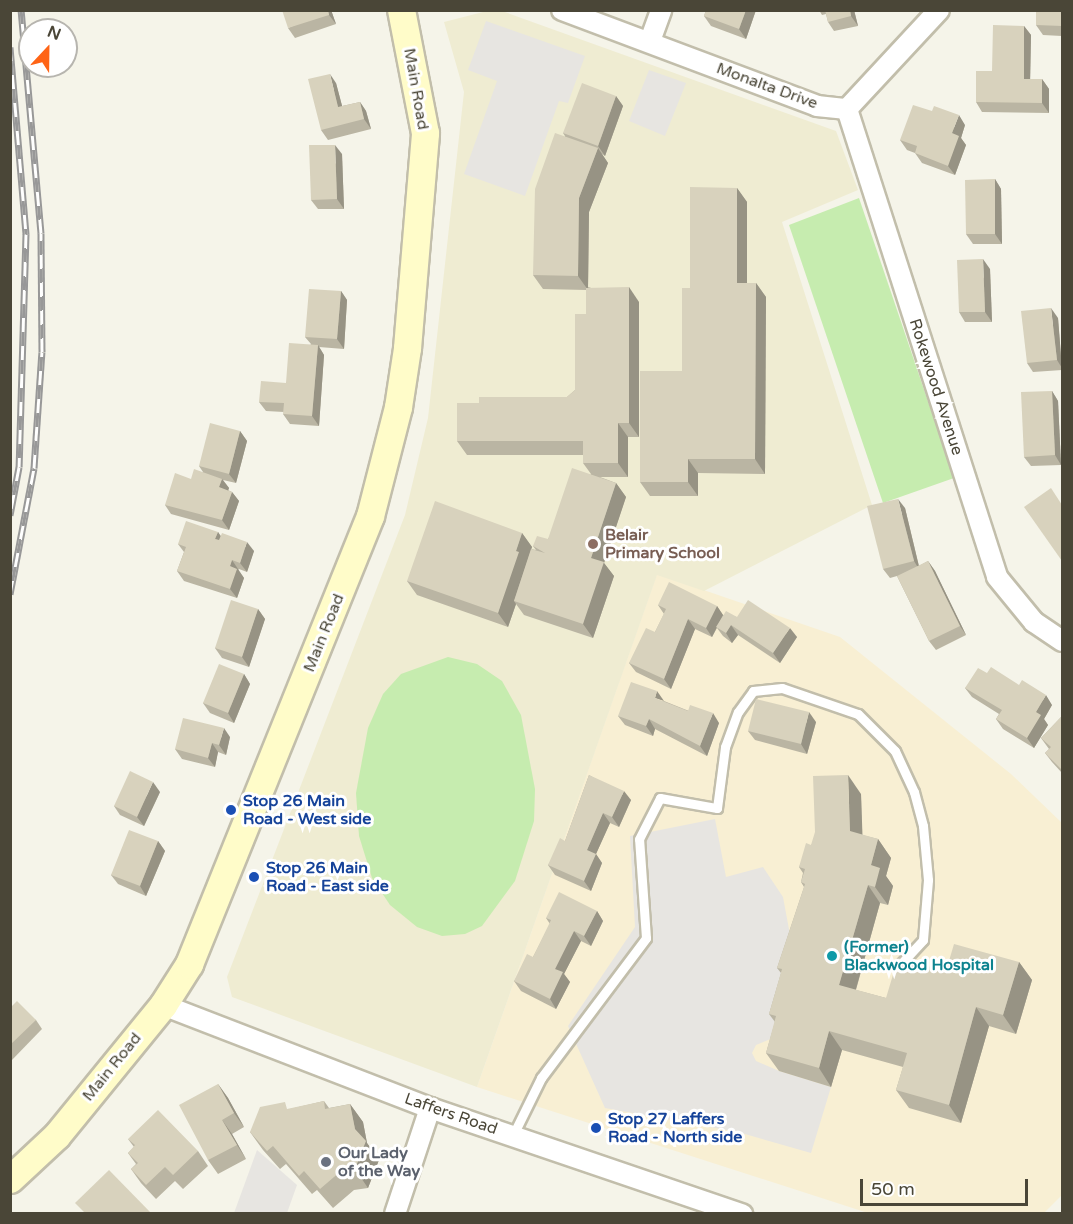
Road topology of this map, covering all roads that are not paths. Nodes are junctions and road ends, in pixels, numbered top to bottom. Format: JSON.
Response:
{"nodes":[{"id":1,"x":401,"y":10,"type":"edge"},
{"id":2,"x":562,"y":10,"type":"edge"},
{"id":3,"x":661,"y":10,"type":"edge"},
{"id":4,"x":939,"y":10,"type":"edge"},
{"id":5,"x":650,"y":41,"type":"junction"},
{"id":6,"x":847,"y":109,"type":"junction"},
{"id":7,"x":1062,"y":641,"type":"edge"},
{"id":8,"x":894,"y":978,"type":"edge"},
{"id":9,"x":163,"y":1005,"type":"junction"},
{"id":10,"x":430,"y":1108,"type":"junction"},
{"id":11,"x":513,"y":1135,"type":"junction"},
{"id":12,"x":10,"y":1179,"type":"edge"},
{"id":13,"x":395,"y":1214,"type":"edge"},
{"id":14,"x":742,"y":1214,"type":"edge"}],
"edges":[{"from":1,"to":9,"type":"main road","name":"Main Road"},
{"from":2,"to":5,"type":"street","name":"Monalta Drive"},
{"from":3,"to":5,"type":"street"},
{"from":4,"to":6,"type":"street"},
{"from":5,"to":6,"type":"street","name":"Monalta Drive"},
{"from":6,"to":7,"type":"street","name":"Rokewood Avenue"},
{"from":8,"to":11,"type":"lane"},
{"from":9,"to":10,"type":"street","name":"Laffers Road"},
{"from":9,"to":12,"type":"main road","name":"Main Road"},
{"from":10,"to":11,"type":"street","name":"Laffers Road"},
{"from":10,"to":13,"type":"street"},
{"from":11,"to":14,"type":"street","name":"Laffers Road"}]}
